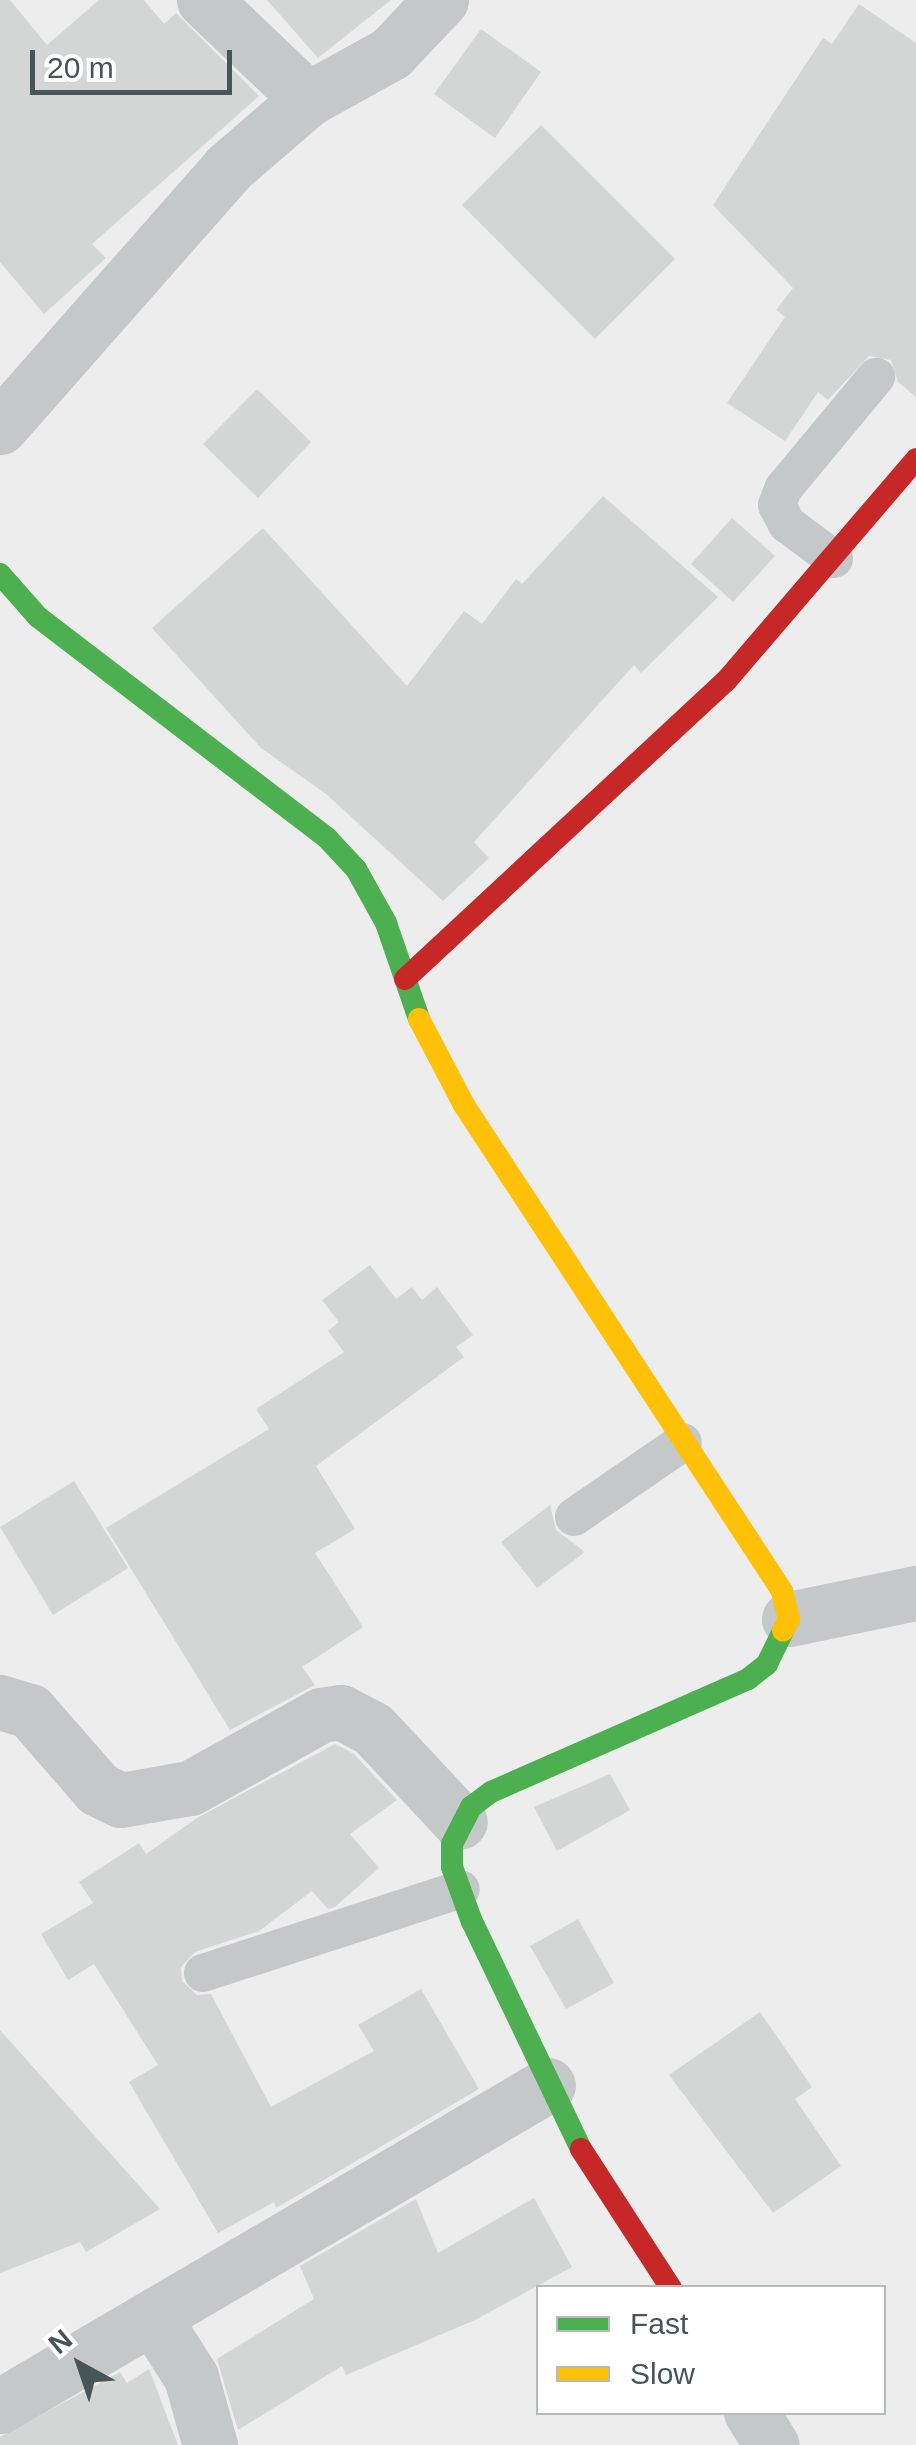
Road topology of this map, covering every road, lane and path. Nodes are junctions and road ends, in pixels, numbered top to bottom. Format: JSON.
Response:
{"nodes":[{"id":1,"x":204,"y":0,"type":"edge"},
{"id":2,"x":442,"y":0,"type":"edge"},
{"id":3,"x":308,"y":99,"type":"junction"},
{"id":4,"x":876,"y":377,"type":"dead end"},
{"id":5,"x":0,"y":426,"type":"edge"},
{"id":6,"x":916,"y":459,"type":"edge"},
{"id":7,"x":834,"y":559,"type":"junction"},
{"id":8,"x":0,"y":574,"type":"edge"},
{"id":9,"x":405,"y":979,"type":"junction"},
{"id":10,"x":682,"y":1442,"type":"junction"},
{"id":11,"x":574,"y":1517,"type":"dead end"},
{"id":12,"x":916,"y":1593,"type":"edge"},
{"id":13,"x":790,"y":1619,"type":"junction"},
{"id":14,"x":0,"y":1702,"type":"edge"},
{"id":15,"x":460,"y":1822,"type":"junction"},
{"id":16,"x":461,"y":1889,"type":"junction"},
{"id":17,"x":204,"y":1972,"type":"dead end"},
{"id":18,"x":548,"y":2085,"type":"junction"},
{"id":19,"x":669,"y":2285,"type":"edge"},
{"id":20,"x":153,"y":2317,"type":"junction"},
{"id":21,"x":0,"y":2406,"type":"edge"},
{"id":22,"x":754,"y":2415,"type":"edge"},
{"id":23,"x":210,"y":2445,"type":"edge"},
{"id":24,"x":772,"y":2445,"type":"edge"}],
"edges":[{"from":1,"to":3,"type":"street"},
{"from":2,"to":3,"type":"street"},
{"from":3,"to":5,"type":"street"},
{"from":4,"to":7,"type":"lane"},
{"from":6,"to":7,"type":"street"},
{"from":7,"to":9,"type":"street"},
{"from":8,"to":9,"type":"street"},
{"from":9,"to":10,"type":"street"},
{"from":10,"to":11,"type":"lane"},
{"from":10,"to":13,"type":"street"},
{"from":12,"to":13,"type":"street"},
{"from":13,"to":15,"type":"street"},
{"from":14,"to":15,"type":"street"},
{"from":15,"to":16,"type":"street"},
{"from":16,"to":17,"type":"lane"},
{"from":16,"to":18,"type":"street"},
{"from":18,"to":19,"type":"street"},
{"from":18,"to":20,"type":"street"},
{"from":20,"to":21,"type":"street"},
{"from":20,"to":23,"type":"street"},
{"from":22,"to":24,"type":"street"}]}
